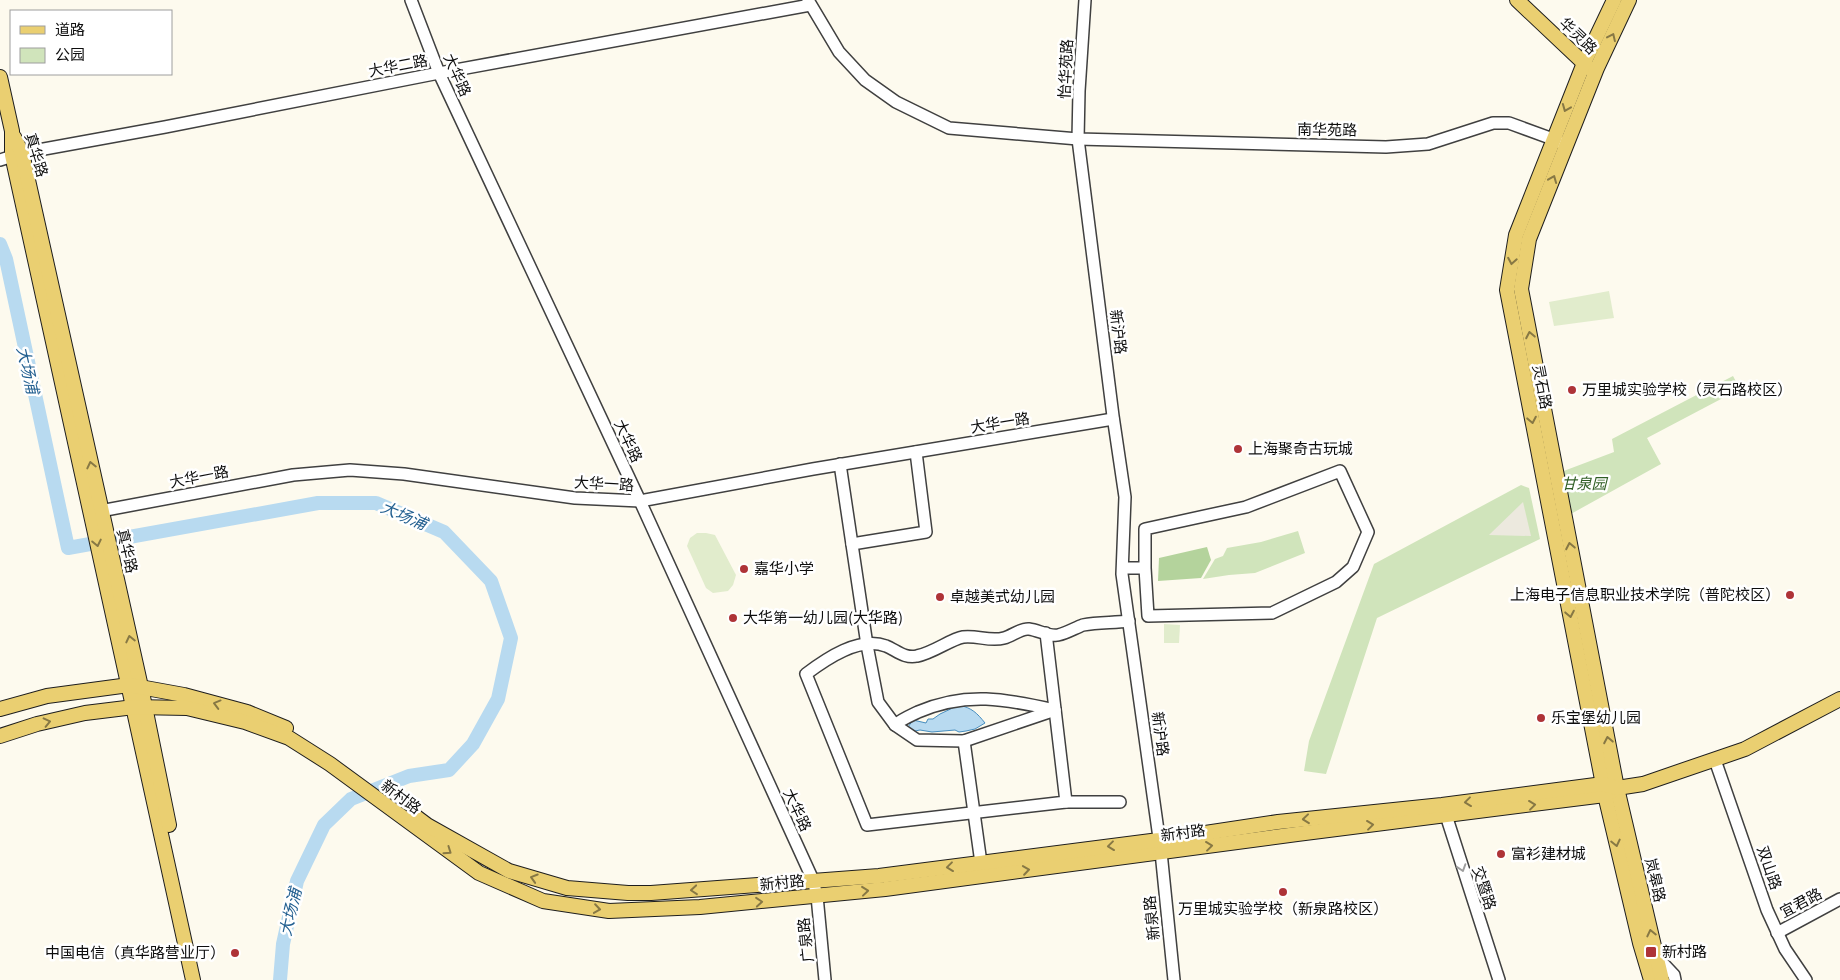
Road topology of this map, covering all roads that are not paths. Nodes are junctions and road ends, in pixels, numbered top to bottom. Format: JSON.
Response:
{"nodes":[{"id":1,"x":410,"y":0,"type":"edge"},
{"id":2,"x":1085,"y":0,"type":"edge"},
{"id":3,"x":1517,"y":0,"type":"edge"},
{"id":4,"x":1614,"y":0,"type":"edge"},
{"id":5,"x":1629,"y":0,"type":"edge"},
{"id":6,"x":809,"y":3,"type":"edge"},
{"id":7,"x":1584,"y":63,"type":"junction"},
{"id":8,"x":439,"y":73,"type":"junction"},
{"id":9,"x":1595,"y":75,"type":"junction"},
{"id":10,"x":0,"y":77,"type":"edge"},
{"id":11,"x":1078,"y":139,"type":"junction"},
{"id":12,"x":1561,"y":142,"type":"junction"},
{"id":13,"x":11,"y":156,"type":"edge"},
{"id":14,"x":1113,"y":419,"type":"junction"},
{"id":15,"x":916,"y":452,"type":"junction"},
{"id":16,"x":840,"y":464,"type":"junction"},
{"id":17,"x":640,"y":501,"type":"junction"},
{"id":18,"x":96,"y":513,"type":"junction"},
{"id":19,"x":852,"y":544,"type":"junction"},
{"id":20,"x":1123,"y":568,"type":"junction"},
{"id":21,"x":1145,"y":568,"type":"junction"},
{"id":22,"x":1129,"y":621,"type":"junction"},
{"id":23,"x":1046,"y":633,"type":"junction"},
{"id":24,"x":867,"y":645,"type":"junction"},
{"id":25,"x":135,"y":686,"type":"junction"},
{"id":26,"x":1840,"y":699,"type":"edge"},
{"id":27,"x":139,"y":707,"type":"junction"},
{"id":28,"x":0,"y":709,"type":"edge"},
{"id":29,"x":1055,"y":710,"type":"junction"},
{"id":30,"x":895,"y":725,"type":"junction"},
{"id":31,"x":0,"y":736,"type":"edge"},
{"id":32,"x":964,"y":741,"type":"junction"},
{"id":33,"x":1715,"y":760,"type":"junction"},
{"id":34,"x":351,"y":774,"type":"junction"},
{"id":35,"x":1608,"y":789,"type":"junction"},
{"id":36,"x":1066,"y":802,"type":"junction"},
{"id":37,"x":1120,"y":802,"type":"dead end"},
{"id":38,"x":398,"y":809,"type":"junction"},
{"id":39,"x":1444,"y":810,"type":"junction"},
{"id":40,"x":974,"y":813,"type":"junction"},
{"id":41,"x":1160,"y":846,"type":"junction"},
{"id":42,"x":981,"y":863,"type":"junction"},
{"id":43,"x":813,"y":880,"type":"junction"},
{"id":44,"x":817,"y":896,"type":"junction"},
{"id":45,"x":1840,"y":899,"type":"edge"},
{"id":46,"x":1777,"y":933,"type":"junction"},
{"id":47,"x":1656,"y":957,"type":"junction"},
{"id":48,"x":193,"y":980,"type":"edge"},
{"id":49,"x":202,"y":980,"type":"edge"},
{"id":50,"x":825,"y":980,"type":"edge"},
{"id":51,"x":1174,"y":980,"type":"edge"},
{"id":52,"x":1499,"y":980,"type":"edge"},
{"id":53,"x":1651,"y":980,"type":"edge"},
{"id":54,"x":1662,"y":980,"type":"edge"},
{"id":55,"x":1675,"y":980,"type":"edge"},
{"id":56,"x":1806,"y":980,"type":"edge"}],
"edges":[{"from":1,"to":8,"type":"street","name":"大华路"},
{"from":2,"to":11,"type":"street","name":"怡华苑路"},
{"from":3,"to":7,"type":"main road","name":"华灵路"},
{"from":4,"to":7,"type":"main road","name":"灵石路"},
{"from":9,"to":5,"type":"main road","name":"灵石路","one_way":true},
{"from":6,"to":8,"type":"street","name":"大华二路"},
{"from":6,"to":11,"type":"street"},
{"from":7,"to":9,"type":"main road","name":"华灵路"},
{"from":7,"to":12,"type":"main road","name":"灵石路","one_way":true},
{"from":8,"to":13,"type":"street","name":"大华二路"},
{"from":8,"to":17,"type":"street","name":"大华路"},
{"from":9,"to":12,"type":"main road","name":"灵石路"},
{"from":10,"to":13,"type":"main road","name":"真华路"},
{"from":11,"to":12,"type":"street","name":"南华苑路"},
{"from":11,"to":14,"type":"street","name":"新沪路"},
{"from":12,"to":35,"type":"main road","name":"灵石路"},
{"from":13,"to":18,"type":"main road","name":"真华路"},
{"from":14,"to":15,"type":"street","name":"大华一路"},
{"from":14,"to":20,"type":"street","name":"新沪路"},
{"from":15,"to":16,"type":"street","name":"大华一路"},
{"from":15,"to":19,"type":"street"},
{"from":16,"to":17,"type":"street","name":"大华一路"},
{"from":16,"to":19,"type":"street"},
{"from":17,"to":18,"type":"street","name":"大华一路"},
{"from":17,"to":43,"type":"street","name":"大华路"},
{"from":18,"to":25,"type":"main road","name":"真华路"},
{"from":19,"to":24,"type":"street"},
{"from":20,"to":21,"type":"street"},
{"from":20,"to":22,"type":"street","name":"新沪路"},
{"from":21,"to":21,"type":"street"},
{"from":22,"to":23,"type":"street"},
{"from":22,"to":41,"type":"street","name":"新沪路"},
{"from":23,"to":24,"type":"street"},
{"from":23,"to":29,"type":"street"},
{"from":24,"to":30,"type":"street"},
{"from":24,"to":40,"type":"street"},
{"from":25,"to":27,"type":"main road","name":"真华路"},
{"from":25,"to":28,"type":"main road","name":"新村路"},
{"from":34,"to":25,"type":"main road","name":"新村路","one_way":true},
{"from":26,"to":33,"type":"main road","name":"新村路"},
{"from":31,"to":27,"type":"main road","name":"新村路","one_way":true},
{"from":27,"to":34,"type":"main road","name":"新村路"},
{"from":27,"to":48,"type":"main road","name":"真华路"},
{"from":27,"to":49,"type":"main road","name":"真华路"},
{"from":29,"to":30,"type":"street"},
{"from":29,"to":32,"type":"street"},
{"from":29,"to":36,"type":"street"},
{"from":30,"to":32,"type":"street"},
{"from":32,"to":40,"type":"street"},
{"from":33,"to":35,"type":"main road","name":"新村路"},
{"from":33,"to":46,"type":"street","name":"双山路"},
{"from":34,"to":38,"type":"main road","name":"新村路"},
{"from":35,"to":39,"type":"main road","name":"新村路"},
{"from":47,"to":35,"type":"main road","name":"岚皋路","one_way":true},
{"from":35,"to":53,"type":"main road","name":"岚皋路","one_way":true},
{"from":36,"to":37,"type":"street"},
{"from":36,"to":40,"type":"street"},
{"from":43,"to":38,"type":"main road","name":"新村路","one_way":true},
{"from":38,"to":44,"type":"main road","name":"新村路","one_way":true},
{"from":39,"to":41,"type":"main road","name":"新村路"},
{"from":39,"to":52,"type":"street","name":"交暨路","one_way":true},
{"from":40,"to":42,"type":"street"},
{"from":41,"to":42,"type":"main road","name":"新村路","one_way":true},
{"from":44,"to":41,"type":"main road","name":"新村路","one_way":true},
{"from":41,"to":51,"type":"street","name":"新泉路"},
{"from":42,"to":43,"type":"main road","name":"新村路","one_way":true},
{"from":43,"to":44,"type":"street","name":"大华路"},
{"from":44,"to":50,"type":"street","name":"广泉路"},
{"from":45,"to":46,"type":"street","name":"宜君路"},
{"from":46,"to":56,"type":"street","name":"双山路"},
{"from":47,"to":54,"type":"main road","name":"岚皋路"},
{"from":47,"to":55,"type":"street"}]}
